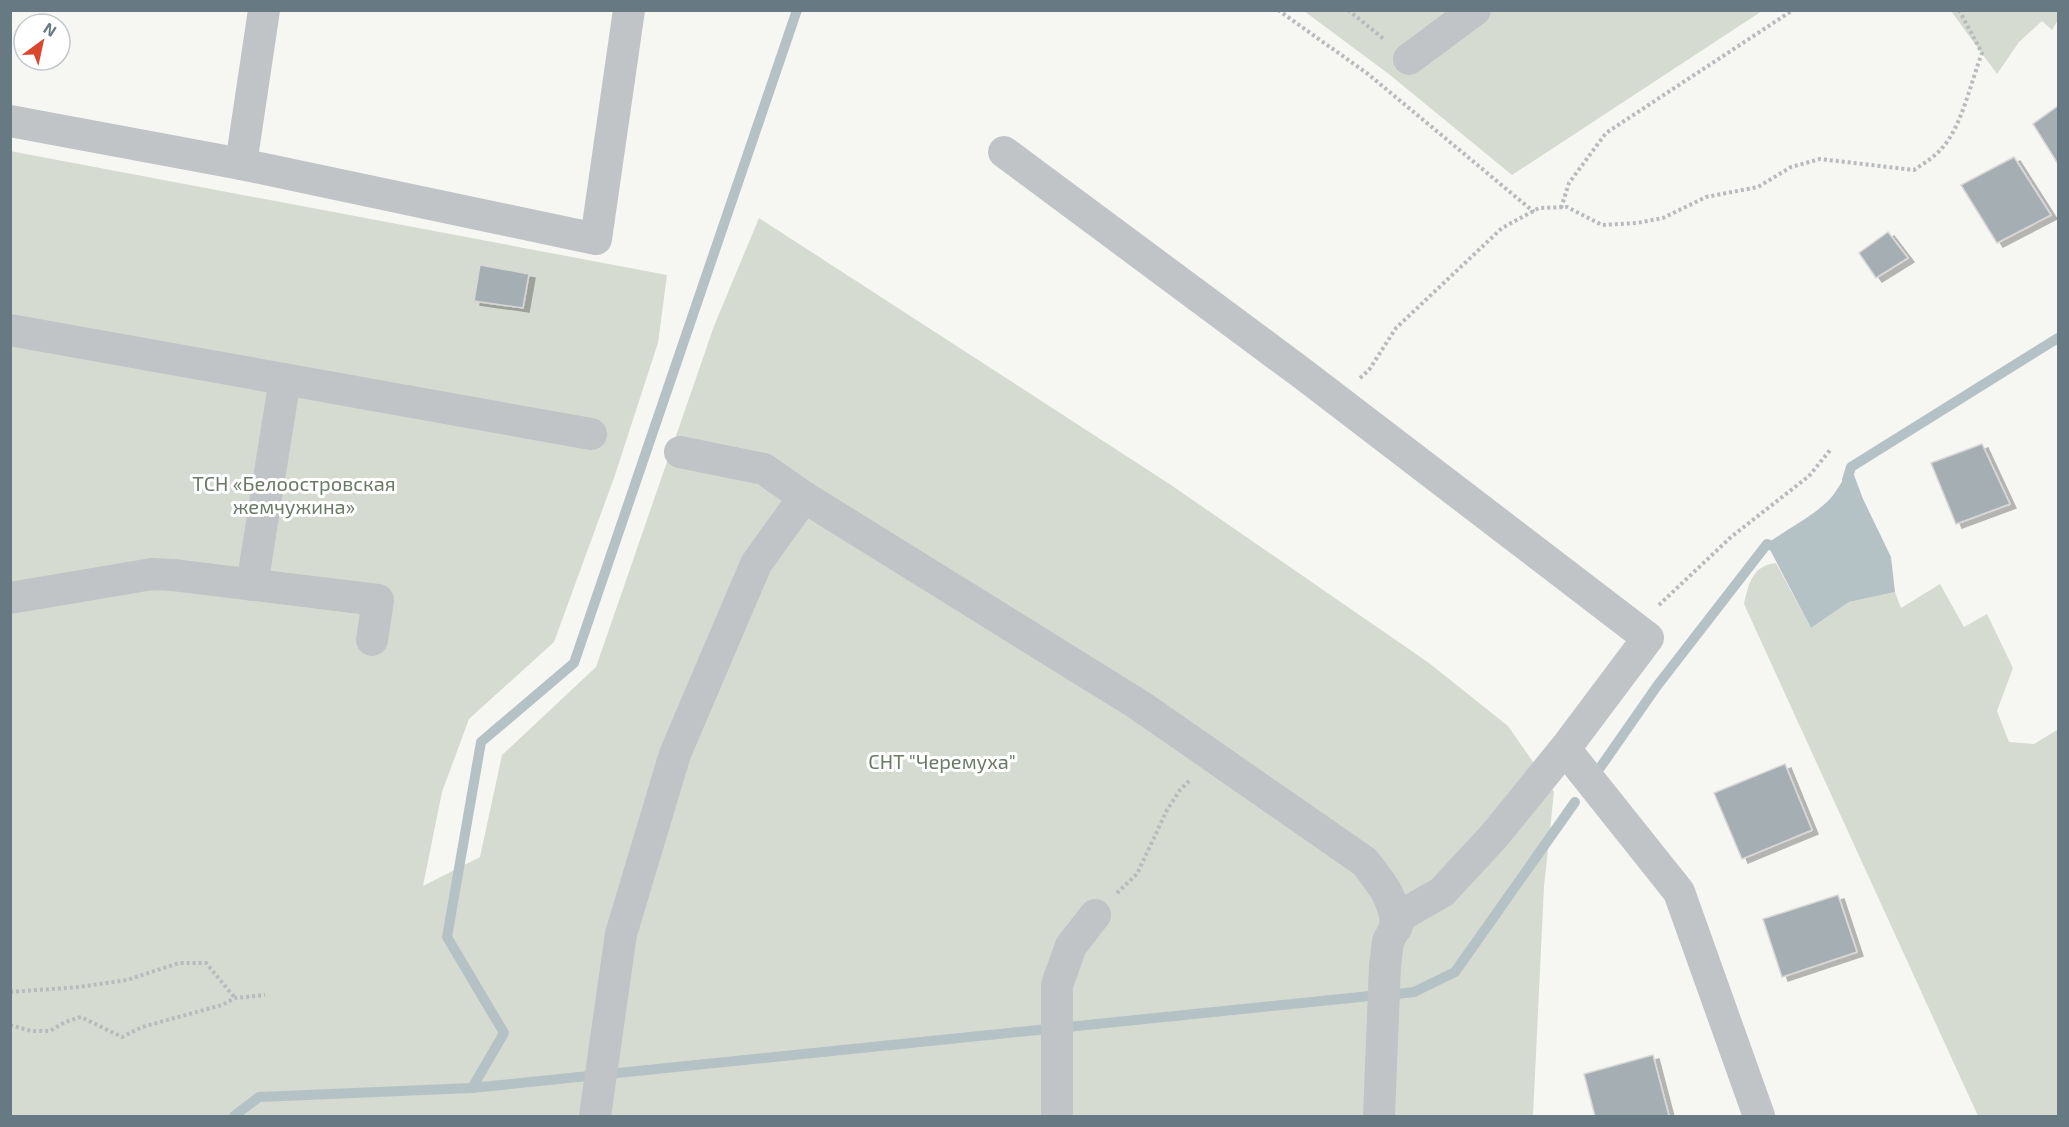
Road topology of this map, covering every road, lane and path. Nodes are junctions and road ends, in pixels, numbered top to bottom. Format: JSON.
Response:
{"nodes":[{"id":1,"x":264,"y":10,"type":"edge"},
{"id":2,"x":629,"y":10,"type":"edge"},
{"id":3,"x":1278,"y":10,"type":"edge"},
{"id":4,"x":1348,"y":10,"type":"edge"},
{"id":5,"x":1475,"y":10,"type":"edge"},
{"id":6,"x":1793,"y":10,"type":"edge"},
{"id":7,"x":1959,"y":10,"type":"edge"},
{"id":8,"x":1408,"y":59,"type":"joint"},
{"id":9,"x":10,"y":121,"type":"edge"},
{"id":10,"x":1004,"y":152,"type":"dead end"},
{"id":11,"x":241,"y":164,"type":"junction"},
{"id":12,"x":1561,"y":208,"type":"junction"},
{"id":13,"x":1533,"y":212,"type":"junction"},
{"id":14,"x":10,"y":330,"type":"edge"},
{"id":15,"x":285,"y":379,"type":"junction"},
{"id":16,"x":1337,"y":400,"type":"junction"},
{"id":17,"x":591,"y":434,"type":"dead end"},
{"id":18,"x":1831,"y":449,"type":"dead end"},
{"id":19,"x":680,"y":453,"type":"dead end"},
{"id":20,"x":804,"y":497,"type":"junction"},
{"id":21,"x":252,"y":585,"type":"junction"},
{"id":22,"x":10,"y":598,"type":"edge"},
{"id":23,"x":1634,"y":627,"type":"junction"},
{"id":24,"x":372,"y":640,"type":"dead end"},
{"id":25,"x":1214,"y":757,"type":"junction"},
{"id":26,"x":1573,"y":759,"type":"dead end"},
{"id":27,"x":1095,"y":915,"type":"joint"},
{"id":28,"x":1395,"y":928,"type":"junction"},
{"id":29,"x":10,"y":992,"type":"edge"},
{"id":30,"x":265,"y":995,"type":"dead end"},
{"id":31,"x":235,"y":998,"type":"junction"},
{"id":32,"x":10,"y":1024,"type":"edge"},
{"id":33,"x":595,"y":1116,"type":"edge"},
{"id":34,"x":1058,"y":1116,"type":"edge"},
{"id":35,"x":1379,"y":1116,"type":"edge"},
{"id":36,"x":1759,"y":1116,"type":"edge"}],
"edges":[{"from":1,"to":11,"type":"street"},
{"from":2,"to":11,"type":"street"},
{"from":3,"to":13,"type":"path"},
{"from":4,"to":8,"type":"path"},
{"from":5,"to":8,"type":"street"},
{"from":6,"to":12,"type":"path"},
{"from":7,"to":12,"type":"path"},
{"from":9,"to":11,"type":"street"},
{"from":10,"to":16,"type":"street"},
{"from":12,"to":13,"type":"path"},
{"from":13,"to":16,"type":"path"},
{"from":14,"to":15,"type":"street"},
{"from":15,"to":17,"type":"street"},
{"from":15,"to":21,"type":"street"},
{"from":16,"to":23,"type":"street"},
{"from":18,"to":23,"type":"path"},
{"from":19,"to":20,"type":"street"},
{"from":20,"to":25,"type":"street"},
{"from":20,"to":33,"type":"street"},
{"from":21,"to":22,"type":"street"},
{"from":21,"to":24,"type":"street"},
{"from":23,"to":28,"type":"street"},
{"from":25,"to":27,"type":"path"},
{"from":25,"to":28,"type":"street"},
{"from":26,"to":36,"type":"street"},
{"from":27,"to":34,"type":"street"},
{"from":28,"to":35,"type":"street"},
{"from":29,"to":31,"type":"path"},
{"from":30,"to":31,"type":"path"},
{"from":31,"to":32,"type":"path"}]}
